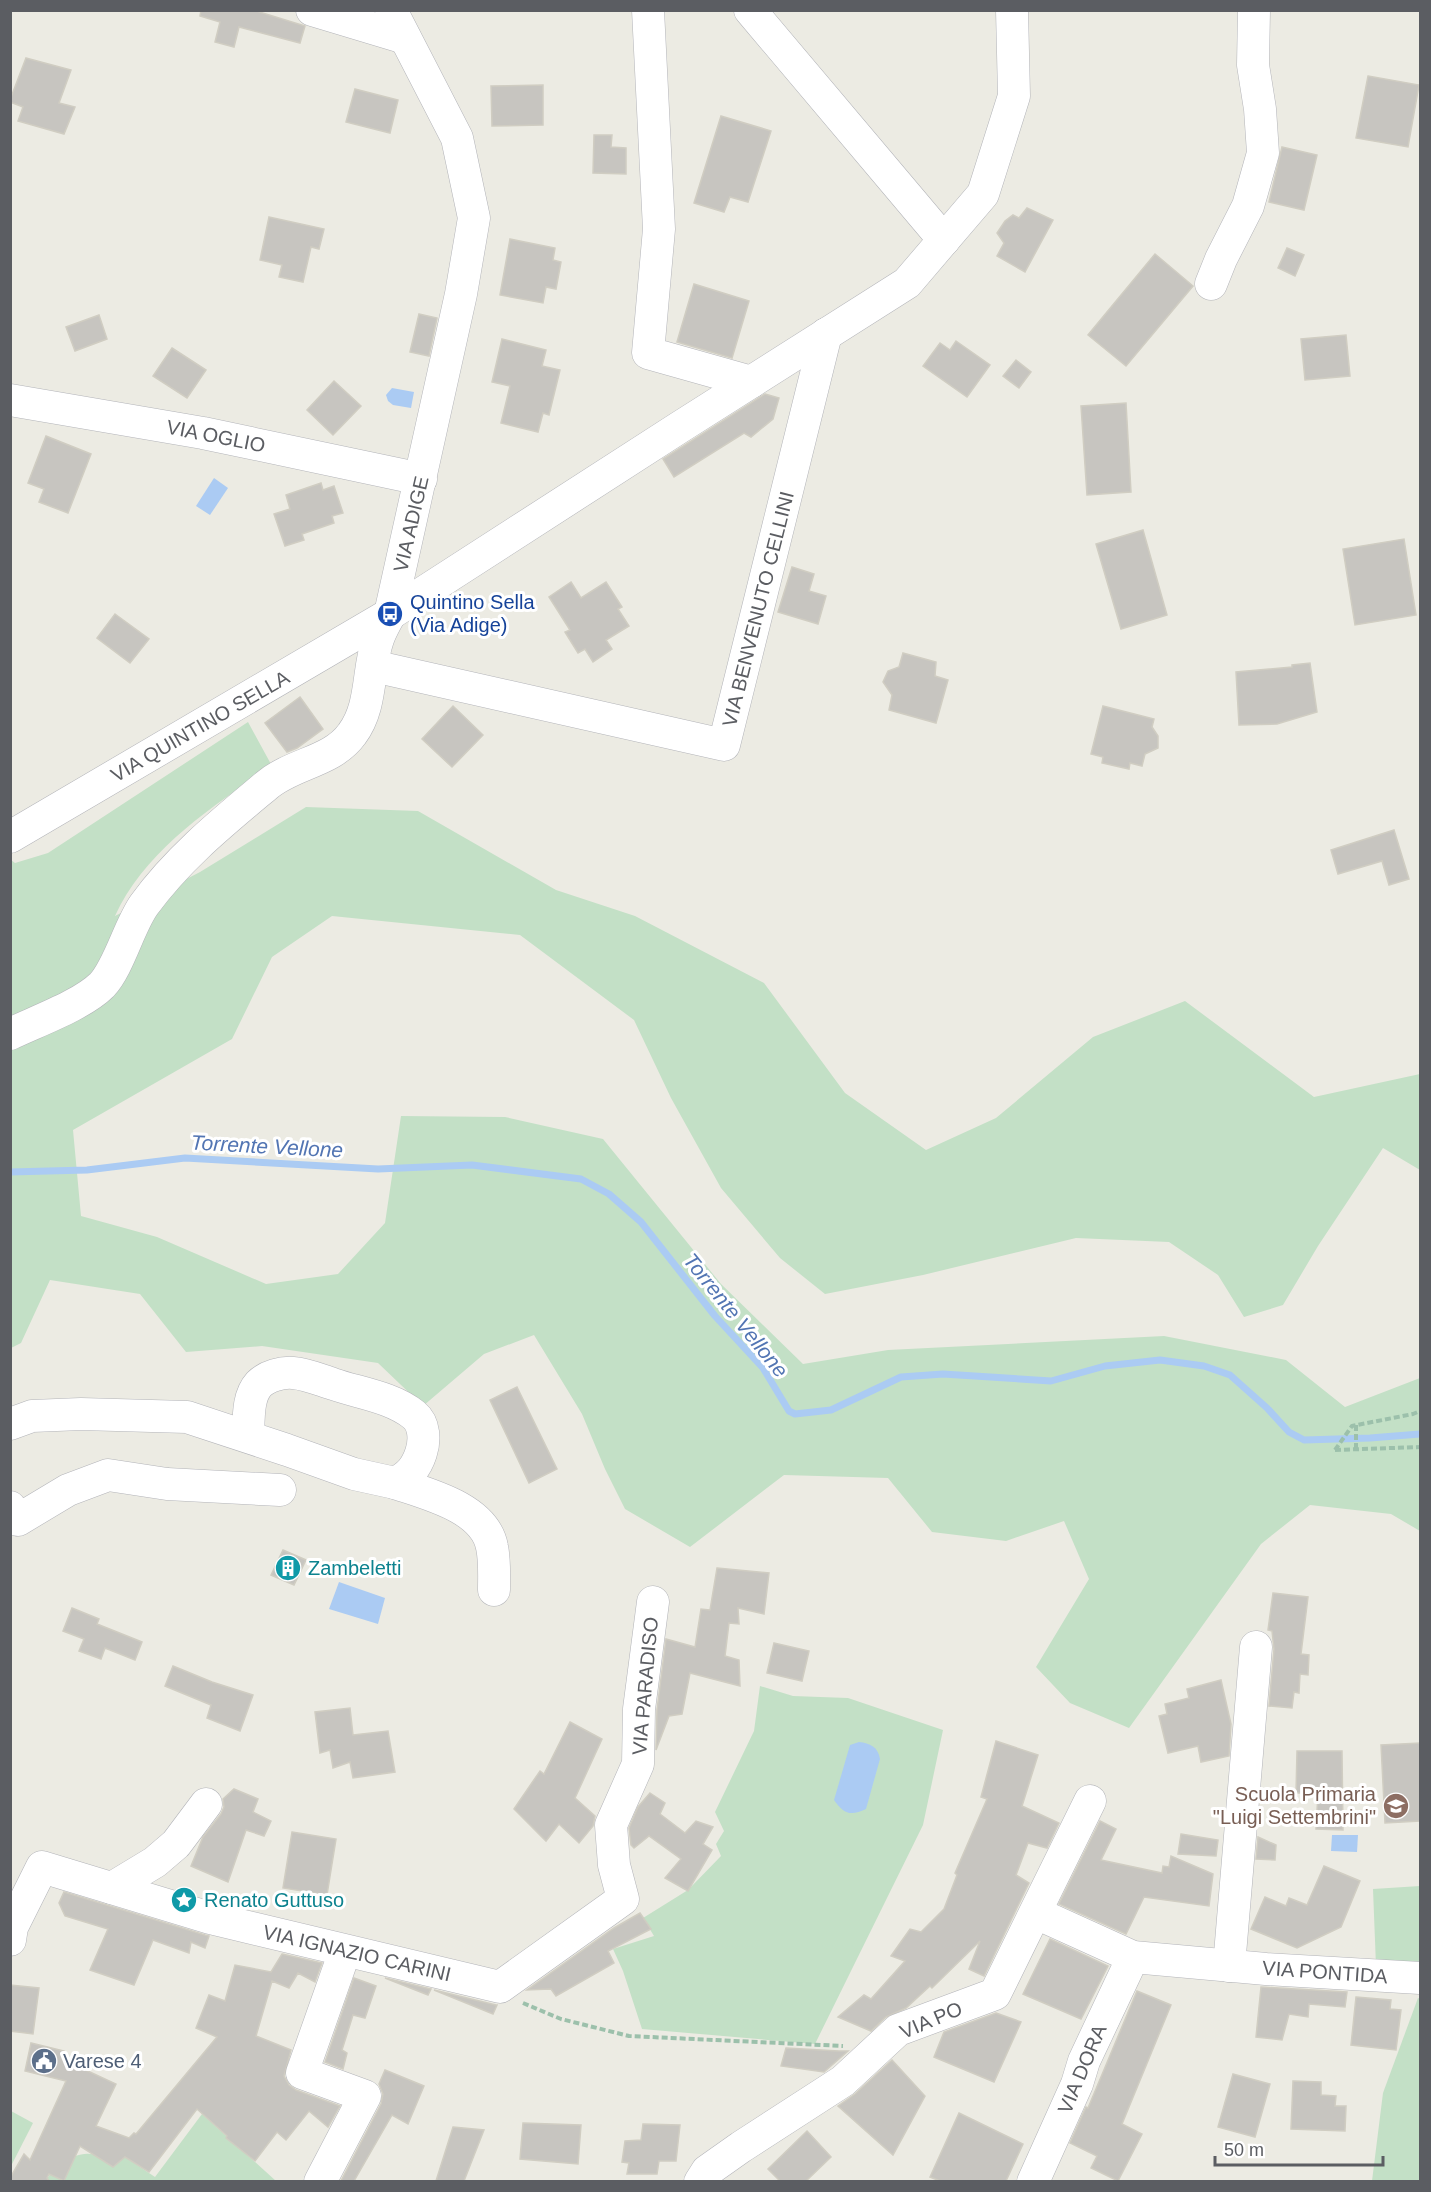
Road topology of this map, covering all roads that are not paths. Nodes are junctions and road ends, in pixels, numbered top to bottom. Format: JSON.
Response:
{"nodes":[{"id":1,"x":312,"y":10,"type":"edge"},
{"id":2,"x":391,"y":10,"type":"edge"},
{"id":3,"x":648,"y":10,"type":"edge"},
{"id":4,"x":750,"y":10,"type":"edge"},
{"id":5,"x":1012,"y":10,"type":"edge"},
{"id":6,"x":1254,"y":10,"type":"edge"},
{"id":7,"x":405,"y":38,"type":"junction"},
{"id":8,"x":944,"y":240,"type":"junction"},
{"id":9,"x":1212,"y":284,"type":"dead end"},
{"id":10,"x":826,"y":334,"type":"junction"},
{"id":11,"x":751,"y":382,"type":"junction"},
{"id":12,"x":10,"y":400,"type":"edge"},
{"id":13,"x":421,"y":479,"type":"junction"},
{"id":14,"x":390,"y":615,"type":"junction"},
{"id":15,"x":373,"y":666,"type":"junction"},
{"id":16,"x":10,"y":837,"type":"edge"},
{"id":17,"x":10,"y":1034,"type":"edge"},
{"id":18,"x":10,"y":1424,"type":"edge"},
{"id":19,"x":248,"y":1437,"type":"junction"},
{"id":20,"x":395,"y":1483,"type":"junction"},
{"id":21,"x":280,"y":1490,"type":"dead end"},
{"id":22,"x":10,"y":1507,"type":"edge"},
{"id":23,"x":494,"y":1590,"type":"dead end"},
{"id":24,"x":653,"y":1602,"type":"dead end"},
{"id":25,"x":1256,"y":1647,"type":"dead end"},
{"id":26,"x":1090,"y":1801,"type":"dead end"},
{"id":27,"x":206,"y":1804,"type":"dead end"},
{"id":28,"x":112,"y":1888,"type":"junction"},
{"id":29,"x":1036,"y":1913,"type":"junction"},
{"id":30,"x":11,"y":1931,"type":"edge"},
{"id":31,"x":345,"y":1951,"type":"junction"},
{"id":32,"x":1133,"y":1957,"type":"junction"},
{"id":33,"x":1229,"y":1965,"type":"junction"},
{"id":34,"x":1420,"y":1978,"type":"edge"},
{"id":35,"x":500,"y":1987,"type":"joint"},
{"id":36,"x":320,"y":2181,"type":"edge"},
{"id":37,"x":700,"y":2181,"type":"edge"},
{"id":38,"x":1034,"y":2181,"type":"edge"}],
"edges":[{"from":1,"to":7,"type":"street"},
{"from":2,"to":7,"type":"street","name":"VIA ADIGE"},
{"from":3,"to":11,"type":"street"},
{"from":4,"to":8,"type":"street"},
{"from":5,"to":8,"type":"street"},
{"from":6,"to":9,"type":"street"},
{"from":7,"to":13,"type":"street","name":"VIA ADIGE"},
{"from":8,"to":10,"type":"street"},
{"from":10,"to":11,"type":"street"},
{"from":10,"to":15,"type":"street","name":"VIA BENVENUTO CELLINI"},
{"from":11,"to":14,"type":"street"},
{"from":12,"to":13,"type":"street","name":"VIA OGLIO"},
{"from":13,"to":14,"type":"street","name":"VIA ADIGE"},
{"from":14,"to":15,"type":"street","name":"VIA ADIGE"},
{"from":14,"to":16,"type":"street","name":"VIA QUINTINO SELLA"},
{"from":15,"to":17,"type":"street","name":"VIA ADIGE"},
{"from":18,"to":19,"type":"street"},
{"from":19,"to":20,"type":"street"},
{"from":19,"to":20,"type":"street"},
{"from":20,"to":23,"type":"street"},
{"from":21,"to":22,"type":"street"},
{"from":24,"to":35,"type":"street","name":"VIA PARADISO"},
{"from":25,"to":33,"type":"street"},
{"from":26,"to":29,"type":"street","name":"VIA PO"},
{"from":27,"to":28,"type":"street"},
{"from":28,"to":30,"type":"street","name":"VIA IGNAZIO CARINI"},
{"from":28,"to":31,"type":"street","name":"VIA IGNAZIO CARINI"},
{"from":29,"to":32,"type":"street","name":"VIA PONTIDA"},
{"from":29,"to":37,"type":"street","name":"VIA PO"},
{"from":31,"to":35,"type":"street","name":"VIA IGNAZIO CARINI"},
{"from":31,"to":36,"type":"street"},
{"from":32,"to":33,"type":"street","name":"VIA PONTIDA"},
{"from":32,"to":38,"type":"street","name":"VIA DORA"},
{"from":33,"to":34,"type":"street","name":"VIA PONTIDA"}]}
